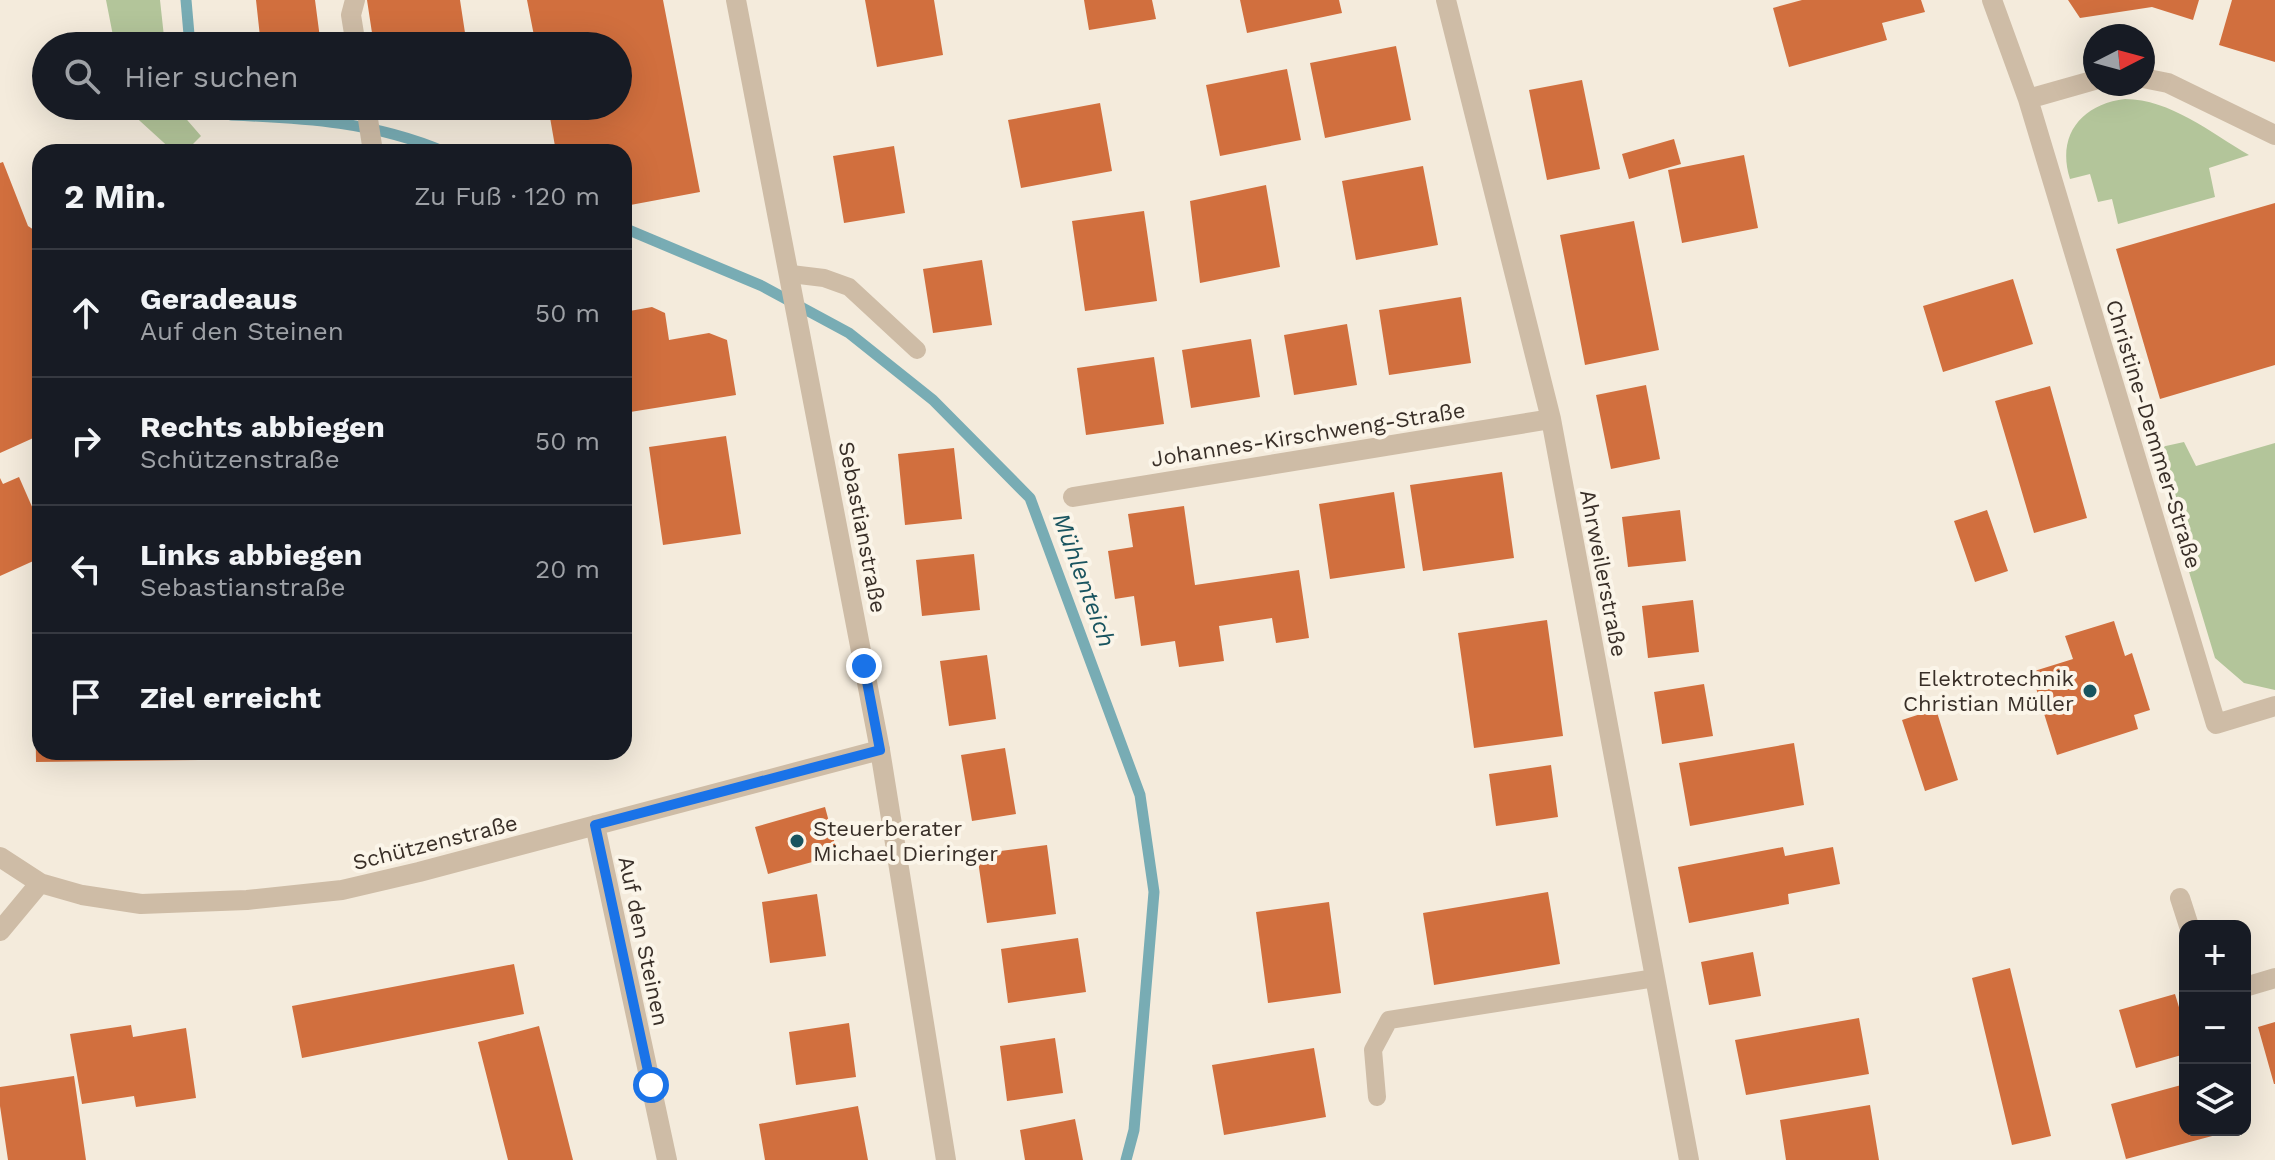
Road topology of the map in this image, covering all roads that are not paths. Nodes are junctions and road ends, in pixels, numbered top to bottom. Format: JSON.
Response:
{"nodes":[{"id":1,"x":355,"y":0,"type":"edge"},
{"id":2,"x":736,"y":0,"type":"edge"},
{"id":3,"x":1446,"y":0,"type":"edge"},
{"id":4,"x":1992,"y":0,"type":"edge"},
{"id":5,"x":354,"y":32,"type":"edge"},
{"id":6,"x":2155,"y":80,"type":"edge"},
{"id":7,"x":2083,"y":83,"type":"edge"},
{"id":8,"x":2028,"y":99,"type":"junction"},
{"id":9,"x":368,"y":120,"type":"edge"},
{"id":10,"x":2275,"y":135,"type":"edge"},
{"id":11,"x":372,"y":144,"type":"edge"},
{"id":12,"x":792,"y":281,"type":"junction"},
{"id":13,"x":917,"y":350,"type":"dead end"},
{"id":14,"x":1551,"y":419,"type":"junction"},
{"id":15,"x":1073,"y":497,"type":"dead end"},
{"id":16,"x":2275,"y":706,"type":"edge"},
{"id":17,"x":880,"y":750,"type":"junction"},
{"id":18,"x":595,"y":825,"type":"junction"},
{"id":19,"x":0,"y":857,"type":"edge"},
{"id":20,"x":40,"y":883,"type":"junction"},
{"id":21,"x":2180,"y":898,"type":"dead end"},
{"id":22,"x":2187,"y":920,"type":"edge"},
{"id":23,"x":0,"y":931,"type":"edge"},
{"id":24,"x":1655,"y":978,"type":"junction"},
{"id":25,"x":2275,"y":978,"type":"edge"},
{"id":26,"x":2251,"y":985,"type":"edge"},
{"id":27,"x":1377,"y":1097,"type":"dead end"},
{"id":28,"x":667,"y":1160,"type":"edge"},
{"id":29,"x":946,"y":1160,"type":"edge"},
{"id":30,"x":1689,"y":1160,"type":"edge"}],
"edges":[{"from":1,"to":5,"type":"street"},
{"from":2,"to":12,"type":"street","name":"Sebastianstraße"},
{"from":3,"to":14,"type":"street","name":"Ahrweilerstraße"},
{"from":4,"to":8,"type":"street","name":"Christine-Demmer-Straße"},
{"from":6,"to":10,"type":"street"},
{"from":7,"to":8,"type":"street"},
{"from":8,"to":16,"type":"street","name":"Christine-Demmer-Straße"},
{"from":9,"to":11,"type":"street"},
{"from":12,"to":13,"type":"lane"},
{"from":12,"to":17,"type":"street","name":"Sebastianstraße"},
{"from":14,"to":15,"type":"street","name":"Johannes-Kirschweng-Straße"},
{"from":14,"to":24,"type":"street","name":"Ahrweilerstraße"},
{"from":17,"to":18,"type":"street","name":"Schützenstraße"},
{"from":17,"to":29,"type":"street","name":"Sebastianstraße"},
{"from":18,"to":20,"type":"street","name":"Schützenstraße"},
{"from":18,"to":28,"type":"street","name":"Auf den Steinen"},
{"from":19,"to":20,"type":"street","name":"Schützenstraße"},
{"from":20,"to":23,"type":"street"},
{"from":21,"to":22,"type":"street"},
{"from":24,"to":27,"type":"lane"},
{"from":24,"to":30,"type":"street","name":"Ahrweilerstraße"},
{"from":25,"to":26,"type":"street"}]}
